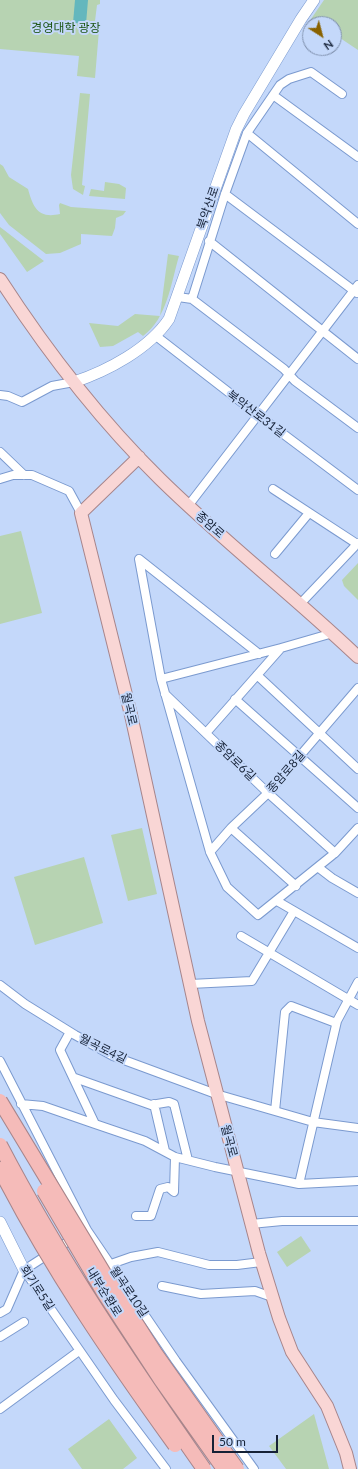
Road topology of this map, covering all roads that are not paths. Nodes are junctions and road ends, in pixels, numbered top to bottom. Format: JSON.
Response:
{"nodes":[{"id":1,"x":314,"y":0,"type":"edge"},
{"id":2,"x":342,"y":94,"type":"dead end"},
{"id":3,"x":273,"y":95,"type":"junction"},
{"id":4,"x":248,"y":133,"type":"junction"},
{"id":5,"x":358,"y":156,"type":"edge"},
{"id":6,"x":225,"y":194,"type":"junction"},
{"id":7,"x":358,"y":224,"type":"edge"},
{"id":8,"x":210,"y":242,"type":"junction"},
{"id":9,"x":1,"y":283,"type":"edge"},
{"id":10,"x":357,"y":290,"type":"edge"},
{"id":11,"x":178,"y":297,"type":"junction"},
{"id":12,"x":192,"y":299,"type":"junction"},
{"id":13,"x":322,"y":332,"type":"junction"},
{"id":14,"x":156,"y":336,"type":"junction"},
{"id":15,"x":358,"y":359,"type":"edge"},
{"id":16,"x":289,"y":375,"type":"junction"},
{"id":17,"x":74,"y":382,"type":"junction"},
{"id":18,"x":0,"y":395,"type":"edge"},
{"id":19,"x":258,"y":415,"type":"junction"},
{"id":20,"x":358,"y":428,"type":"edge"},
{"id":21,"x":0,"y":452,"type":"edge"},
{"id":22,"x":139,"y":457,"type":"junction"},
{"id":23,"x":24,"y":475,"type":"junction"},
{"id":24,"x":0,"y":479,"type":"edge"},
{"id":25,"x":273,"y":489,"type":"dead end"},
{"id":26,"x":358,"y":490,"type":"edge"},
{"id":27,"x":188,"y":506,"type":"junction"},
{"id":28,"x":81,"y":513,"type":"junction"},
{"id":29,"x":309,"y":513,"type":"junction"},
{"id":30,"x":357,"y":543,"type":"edge"},
{"id":31,"x":275,"y":554,"type":"dead end"},
{"id":32,"x":301,"y":603,"type":"junction"},
{"id":33,"x":333,"y":633,"type":"junction"},
{"id":34,"x":280,"y":648,"type":"junction"},
{"id":35,"x":259,"y":654,"type":"junction"},
{"id":36,"x":358,"y":657,"type":"edge"},
{"id":37,"x":257,"y":675,"type":"junction"},
{"id":38,"x":161,"y":679,"type":"junction"},
{"id":39,"x":358,"y":688,"type":"edge"},
{"id":40,"x":164,"y":693,"type":"junction"},
{"id":41,"x":235,"y":700,"type":"junction"},
{"id":42,"x":206,"y":733,"type":"junction"},
{"id":43,"x":319,"y":733,"type":"junction"},
{"id":44,"x":299,"y":757,"type":"junction"},
{"id":45,"x":358,"y":769,"type":"edge"},
{"id":46,"x":268,"y":793,"type":"junction"},
{"id":47,"x":358,"y":808,"type":"edge"},
{"id":48,"x":231,"y":828,"type":"junction"},
{"id":49,"x":358,"y":828,"type":"edge"},
{"id":50,"x":210,"y":852,"type":"junction"},
{"id":51,"x":335,"y":853,"type":"junction"},
{"id":52,"x":319,"y":868,"type":"junction"},
{"id":53,"x":296,"y":886,"type":"junction"},
{"id":54,"x":358,"y":893,"type":"edge"},
{"id":55,"x":277,"y":900,"type":"junction"},
{"id":56,"x":294,"y":911,"type":"junction"},
{"id":57,"x":241,"y":936,"type":"dead end"},
{"id":58,"x":358,"y":948,"type":"edge"},
{"id":59,"x":269,"y":953,"type":"junction"},
{"id":60,"x":358,"y":982,"type":"edge"},
{"id":61,"x":190,"y":984,"type":"junction"},
{"id":62,"x":0,"y":985,"type":"edge"},
{"id":63,"x":348,"y":999,"type":"junction"},
{"id":64,"x":358,"y":1005,"type":"edge"},
{"id":65,"x":336,"y":1023,"type":"junction"},
{"id":66,"x":70,"y":1032,"type":"junction"},
{"id":67,"x":0,"y":1061,"type":"edge"},
{"id":68,"x":75,"y":1078,"type":"junction"},
{"id":69,"x":216,"y":1094,"type":"junction"},
{"id":70,"x":0,"y":1102,"type":"edge"},
{"id":71,"x":21,"y":1104,"type":"junction"},
{"id":72,"x":154,"y":1104,"type":"junction"},
{"id":73,"x":275,"y":1111,"type":"junction"},
{"id":74,"x":313,"y":1122,"type":"junction"},
{"id":75,"x":95,"y":1124,"type":"junction"},
{"id":76,"x":358,"y":1128,"type":"edge"},
{"id":77,"x":0,"y":1145,"type":"edge"},
{"id":78,"x":165,"y":1151,"type":"junction"},
{"id":79,"x":175,"y":1157,"type":"junction"},
{"id":80,"x":188,"y":1160,"type":"junction"},
{"id":81,"x":0,"y":1169,"type":"edge"},
{"id":82,"x":237,"y":1171,"type":"junction"},
{"id":83,"x":358,"y":1181,"type":"edge"},
{"id":84,"x":299,"y":1184,"type":"junction"},
{"id":85,"x":136,"y":1216,"type":"dead end"},
{"id":86,"x":0,"y":1222,"type":"edge"},
{"id":87,"x":358,"y":1222,"type":"edge"},
{"id":88,"x":251,"y":1224,"type":"junction"},
{"id":89,"x":86,"y":1230,"type":"junction"},
{"id":90,"x":261,"y":1262,"type":"junction"},
{"id":91,"x":111,"y":1264,"type":"junction"},
{"id":92,"x":24,"y":1270,"type":"junction"},
{"id":93,"x":162,"y":1286,"type":"dead end"},
{"id":94,"x":272,"y":1297,"type":"junction"},
{"id":95,"x":0,"y":1313,"type":"edge"},
{"id":96,"x":24,"y":1322,"type":"dead end"},
{"id":97,"x":0,"y":1336,"type":"edge"},
{"id":98,"x":80,"y":1350,"type":"junction"},
{"id":99,"x":0,"y":1409,"type":"edge"},
{"id":100,"x":166,"y":1469,"type":"edge"},
{"id":101,"x":193,"y":1469,"type":"edge"},
{"id":102,"x":204,"y":1469,"type":"edge"},
{"id":103,"x":224,"y":1469,"type":"edge"},
{"id":104,"x":237,"y":1469,"type":"edge"},
{"id":105,"x":254,"y":1469,"type":"edge"},
{"id":106,"x":350,"y":1469,"type":"edge"}],
"edges":[{"from":1,"to":11,"type":"street","name":"북악산로"},
{"from":2,"to":3,"type":"street"},
{"from":3,"to":4,"type":"street"},
{"from":3,"to":5,"type":"street"},
{"from":4,"to":6,"type":"street"},
{"from":4,"to":7,"type":"street"},
{"from":6,"to":8,"type":"street"},
{"from":6,"to":10,"type":"street"},
{"from":8,"to":12,"type":"street"},
{"from":8,"to":13,"type":"street"},
{"from":9,"to":17,"type":"main road","name":"종암로"},
{"from":10,"to":13,"type":"street"},
{"from":11,"to":12,"type":"street"},
{"from":11,"to":14,"type":"street","name":"북악산로"},
{"from":12,"to":16,"type":"street"},
{"from":13,"to":15,"type":"street"},
{"from":13,"to":16,"type":"street"},
{"from":14,"to":17,"type":"street","name":"북악산로"},
{"from":14,"to":19,"type":"street","name":"북악산로31길"},
{"from":16,"to":19,"type":"street"},
{"from":16,"to":20,"type":"street"},
{"from":17,"to":18,"type":"street"},
{"from":17,"to":22,"type":"main road","name":"종암로"},
{"from":19,"to":26,"type":"street","name":"북악산로31길"},
{"from":19,"to":27,"type":"street"},
{"from":21,"to":23,"type":"street"},
{"from":22,"to":27,"type":"main road","name":"종암로"},
{"from":22,"to":28,"type":"main road"},
{"from":23,"to":24,"type":"street"},
{"from":23,"to":28,"type":"street"},
{"from":25,"to":29,"type":"street"},
{"from":27,"to":32,"type":"main road","name":"종암로"},
{"from":28,"to":61,"type":"main road","name":"월곡로"},
{"from":29,"to":30,"type":"street"},
{"from":29,"to":31,"type":"street"},
{"from":30,"to":32,"type":"street"},
{"from":32,"to":33,"type":"main road","name":"종암로"},
{"from":33,"to":34,"type":"street"},
{"from":33,"to":36,"type":"main road","name":"종암로"},
{"from":34,"to":35,"type":"street"},
{"from":34,"to":37,"type":"street","name":"종암로6길"},
{"from":35,"to":38,"type":"street"},
{"from":35,"to":38,"type":"street"},
{"from":37,"to":41,"type":"street","name":"종암로6길"},
{"from":37,"to":43,"type":"street"},
{"from":38,"to":40,"type":"street"},
{"from":39,"to":43,"type":"street","name":"종암로8길"},
{"from":40,"to":42,"type":"street"},
{"from":40,"to":50,"type":"street"},
{"from":41,"to":42,"type":"street","name":"종암로6길"},
{"from":41,"to":44,"type":"street"},
{"from":42,"to":46,"type":"street","name":"종암로6길"},
{"from":43,"to":44,"type":"street","name":"종암로8길"},
{"from":43,"to":45,"type":"street"},
{"from":44,"to":46,"type":"street","name":"종암로8길"},
{"from":44,"to":47,"type":"street"},
{"from":46,"to":48,"type":"street","name":"종암로8길"},
{"from":46,"to":51,"type":"street","name":"종암로6길"},
{"from":48,"to":50,"type":"street","name":"종암로8길"},
{"from":48,"to":53,"type":"street"},
{"from":49,"to":51,"type":"street"},
{"from":50,"to":55,"type":"street"},
{"from":51,"to":52,"type":"street"},
{"from":52,"to":53,"type":"street"},
{"from":52,"to":54,"type":"street"},
{"from":53,"to":55,"type":"street"},
{"from":55,"to":56,"type":"street"},
{"from":56,"to":58,"type":"street"},
{"from":56,"to":59,"type":"street"},
{"from":57,"to":59,"type":"street"},
{"from":59,"to":61,"type":"street"},
{"from":59,"to":63,"type":"street"},
{"from":60,"to":63,"type":"street"},
{"from":61,"to":69,"type":"main road","name":"월곡로"},
{"from":62,"to":66,"type":"street","name":"월곡로4길"},
{"from":63,"to":64,"type":"street"},
{"from":63,"to":65,"type":"street"},
{"from":65,"to":73,"type":"street"},
{"from":65,"to":74,"type":"street"},
{"from":66,"to":68,"type":"street"},
{"from":66,"to":69,"type":"street","name":"월곡로4길"},
{"from":67,"to":71,"type":"street","name":"월곡로10길"},
{"from":68,"to":72,"type":"street"},
{"from":68,"to":75,"type":"street"},
{"from":69,"to":73,"type":"street","name":"월곡로4길"},
{"from":69,"to":82,"type":"main road","name":"월곡로"},
{"from":70,"to":103,"type":"highway","name":"내부순환로","bridge":true},
{"from":70,"to":104,"type":"highway","bridge":true},
{"from":71,"to":75,"type":"street"},
{"from":71,"to":89,"type":"street","name":"월곡로10길"},
{"from":72,"to":78,"type":"street"},
{"from":72,"to":80,"type":"street"},
{"from":73,"to":74,"type":"street","name":"월곡로4길"},
{"from":74,"to":76,"type":"street","name":"월곡로4길"},
{"from":74,"to":84,"type":"street"},
{"from":75,"to":78,"type":"street"},
{"from":77,"to":102,"type":"highway","name":"내부순환로","bridge":true},
{"from":78,"to":79,"type":"street"},
{"from":79,"to":80,"type":"street"},
{"from":79,"to":85,"type":"street"},
{"from":80,"to":82,"type":"street"},
{"from":81,"to":101,"type":"highway","bridge":true},
{"from":82,"to":84,"type":"street"},
{"from":82,"to":88,"type":"main road","name":"월곡로"},
{"from":83,"to":84,"type":"street"},
{"from":86,"to":92,"type":"street","name":"회기로5길"},
{"from":87,"to":88,"type":"street"},
{"from":88,"to":90,"type":"main road","name":"월곡로"},
{"from":89,"to":91,"type":"street","name":"월곡로10길"},
{"from":89,"to":92,"type":"street"},
{"from":90,"to":91,"type":"street"},
{"from":90,"to":94,"type":"main road","name":"월곡로"},
{"from":91,"to":105,"type":"street","name":"월곡로10길"},
{"from":92,"to":95,"type":"street"},
{"from":92,"to":98,"type":"street","name":"회기로5길"},
{"from":93,"to":94,"type":"street"},
{"from":94,"to":106,"type":"main road","name":"월곡로"},
{"from":96,"to":97,"type":"street"},
{"from":98,"to":99,"type":"street"},
{"from":98,"to":100,"type":"street","name":"회기로5길"}]}
